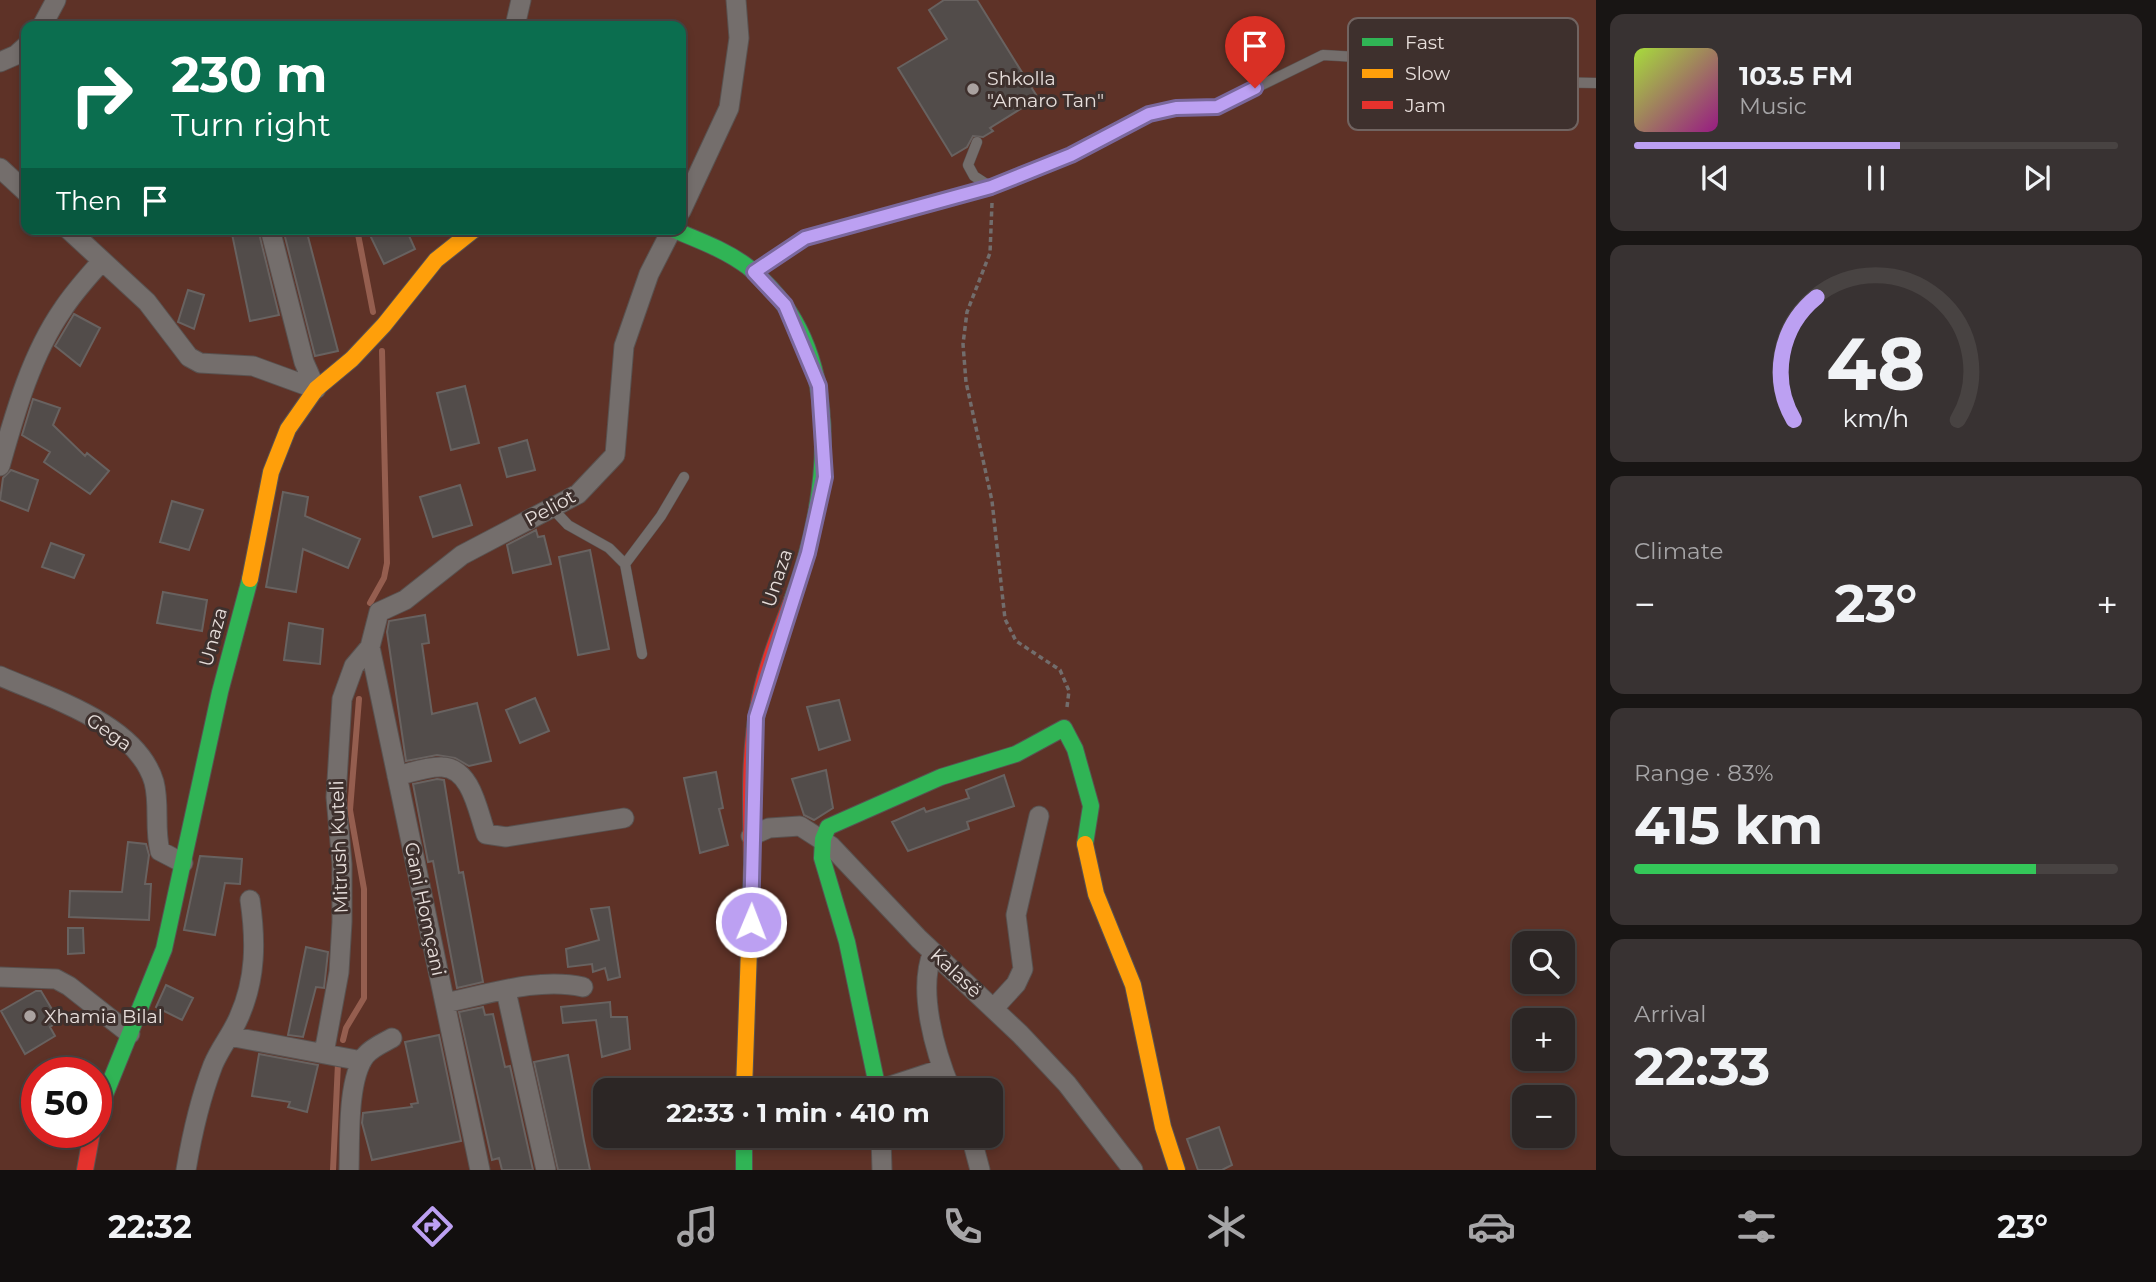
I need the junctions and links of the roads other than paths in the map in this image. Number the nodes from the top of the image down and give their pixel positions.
1 (56, 0) edge
2 (521, 0) edge
3 (736, 0) edge
4 (45, 21) edge
5 (516, 21) edge
6 (21, 50) edge
7 (1348, 56) edge
8 (0, 62) edge
9 (1596, 83) edge
10 (1578, 84) edge
11 (977, 142) dead end
12 (0, 168) edge
13 (21, 187) edge
14 (991, 187) junction
15 (686, 200) edge
16 (74, 235) edge
17 (272, 235) edge
18 (467, 235) edge
19 (669, 235) edge
20 (686, 235) edge
21 (101, 262) junction
22 (754, 272) junction
23 (316, 389) junction
24 (0, 466) edge
25 (684, 477) dead end
26 (552, 508) junction
27 (625, 564) junction
28 (370, 648) junction
29 (642, 653) dead end
30 (0, 676) edge
31 (397, 776) junction
32 (1039, 816) dead end
33 (624, 818) dead end
34 (751, 836) junction
35 (823, 839) junction
36 (183, 863) junction
37 (250, 900) dead end
38 (933, 952) junction
39 (0, 977) edge
40 (583, 988) dead end
41 (506, 991) junction
42 (444, 1003) junction
43 (994, 1009) junction
44 (130, 1034) junction
45 (229, 1036) junction
46 (392, 1038) dead end
47 (324, 1053) junction
48 (362, 1061) junction
49 (942, 1069) junction
50 (112, 1072) edge
51 (744, 1078) edge
52 (875, 1078) edge
53 (915, 1078) edge
54 (946, 1078) edge
55 (89, 1148) edge
56 (744, 1148) edge
57 (881, 1148) edge
58 (974, 1148) edge
59 (85, 1170) edge
60 (186, 1170) edge
61 (349, 1170) edge
62 (480, 1170) edge
63 (546, 1170) edge
64 (744, 1170) edge
65 (882, 1170) edge
66 (979, 1170) edge
67 (1133, 1170) edge
68 (1177, 1170) edge

1 - 4 street
2 - 5 street
3 - 15 street
6 - 8 street
7 - 14 lane
9 - 10 lane
11 - 14 lane
12 - 13 street
14 - 22 lane
16 - 21 street
17 - 23 street
18 - 23 main road, Unaza
19 - 26 street, Peliot
20 - 22 main road, Unaza
21 - 23 street
21 - 24 street
22 - 34 main road, Unaza
23 - 36 main road, Unaza
25 - 27 lane
26 - 27 lane
26 - 28 street, Peliot
27 - 29 lane
28 - 31 street, Gani Homçani
28 - 47 street, Mitrush Kuteli
30 - 36 street, Gega
31 - 33 street
31 - 42 street, Gani Homçani
32 - 43 street
34 - 35 street, Kalasë
34 - 51 main road, Unaza
35 - 38 street, Kalasë
35 - 52 main road
35 - 68 main road
36 - 44 main road, Unaza
37 - 45 street
38 - 43 street, Kalasë
38 - 49 street
39 - 44 street
40 - 41 street
41 - 42 street
41 - 63 street
42 - 62 street, Gani Homçani
43 - 67 street, Kalasë
44 - 50 main road, Unaza
45 - 47 street
45 - 60 street
46 - 48 street
47 - 48 street
48 - 61 street
49 - 53 street
49 - 54 street
55 - 59 main road
56 - 64 main road
57 - 65 street
58 - 66 street

